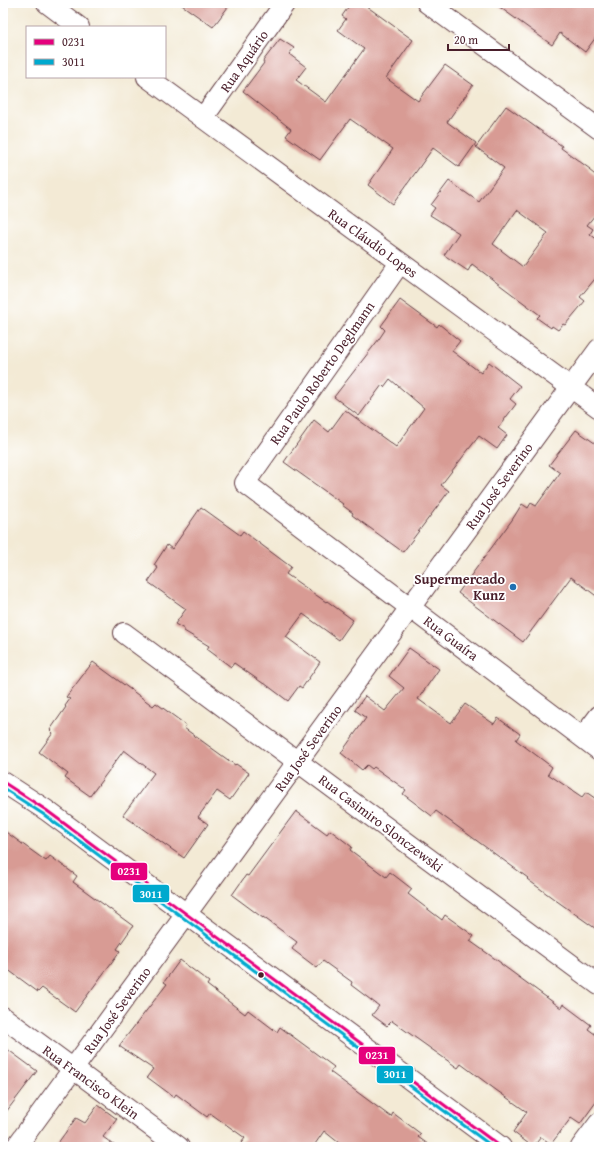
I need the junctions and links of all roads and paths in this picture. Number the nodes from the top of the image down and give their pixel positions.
1 (47, 3) edge
2 (285, 3) edge
3 (427, 3) edge
4 (78, 26) edge
5 (148, 78) edge
6 (203, 118) junction
7 (599, 129) edge
8 (400, 263) junction
9 (599, 349) edge
10 (571, 388) junction
11 (599, 408) edge
12 (245, 483) joint
13 (410, 608) junction
14 (124, 633) dead end
15 (599, 716) edge
16 (583, 737) junction
17 (599, 750) edge
18 (298, 762) junction
19 (3, 782) edge
20 (186, 914) junction
21 (599, 985) edge
22 (3, 1017) edge
23 (73, 1069) junction
24 (599, 1123) edge
25 (16, 1147) edge
26 (179, 1147) edge
27 (501, 1147) edge
28 (581, 1147) edge

1 - 4 street
2 - 6 street, Rua Aquário
3 - 7 street
5 - 6 street, Rua Cláudio Lopes
6 - 8 street, Rua Cláudio Lopes
8 - 10 street, Rua Cláudio Lopes
8 - 12 street, Rua Paulo Roberto Deglmann
9 - 10 street, Rua José Severino
10 - 11 street, Rua Cláudio Lopes
10 - 13 street, Rua José Severino
12 - 13 street, Rua Guaíra
13 - 16 street, Rua Guaíra
13 - 18 street, Rua José Severino
14 - 18 street, Rua Casimiro Slonczewski
15 - 16 street
16 - 17 street, Rua Guaíra
18 - 20 street, Rua José Severino
18 - 21 street, Rua Casimiro Slonczewski
19 - 20 street
20 - 23 street, Rua José Severino
20 - 27 street
22 - 23 street, Rua Francisco Klein
23 - 25 street, Rua José Severino
23 - 26 street, Rua Francisco Klein
24 - 28 street

